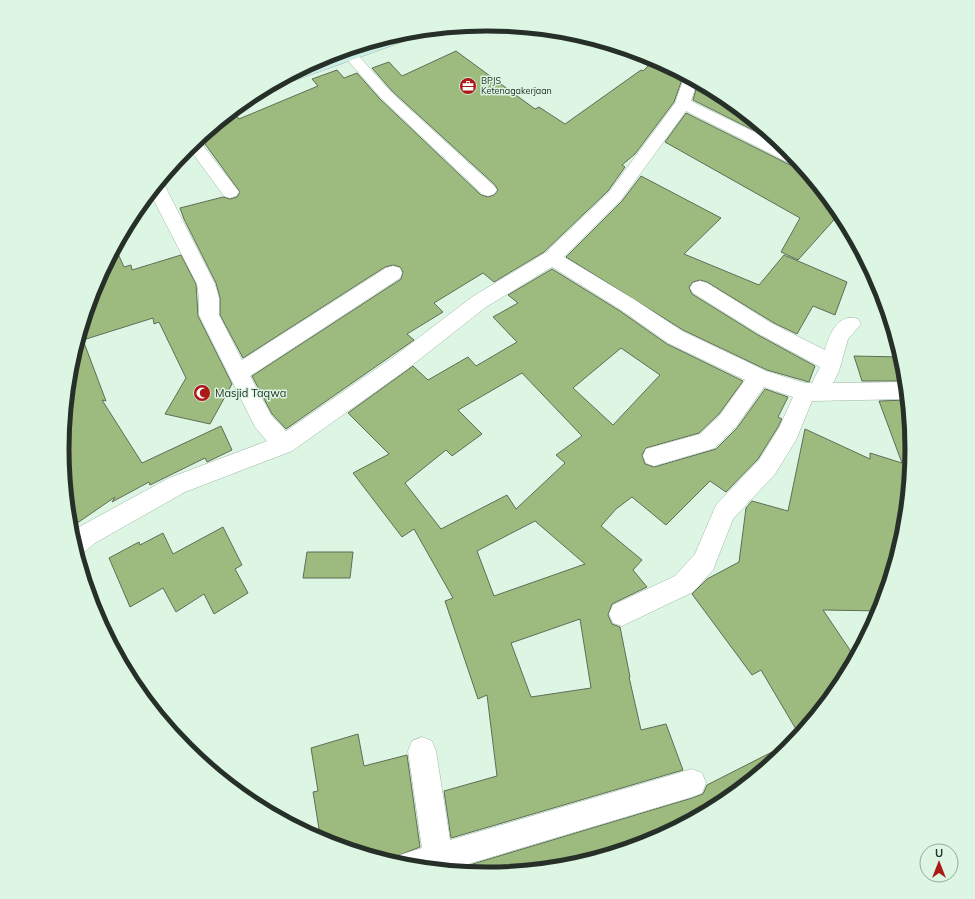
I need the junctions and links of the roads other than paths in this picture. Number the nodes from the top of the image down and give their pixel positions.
1 (384, 44) edge
2 (351, 56) junction
3 (311, 70) edge
4 (689, 83) edge
5 (683, 102) junction
6 (198, 148) edge
7 (780, 152) edge
8 (488, 190) dead end
9 (158, 191) edge
10 (230, 192) dead end
11 (552, 258) junction
12 (393, 273) dead end
13 (700, 288) dead end
14 (851, 324) dead end
15 (830, 363) junction
16 (238, 373) junction
17 (759, 377) junction
18 (901, 391) edge
19 (811, 393) junction
20 (284, 444) junction
21 (654, 456) dead end
22 (79, 540) edge
23 (622, 614) dead end
24 (422, 751) dead end
25 (692, 783) dead end
26 (439, 864) edge

1 - 2 main road
2 - 3 main road
2 - 8 street
4 - 5 street
5 - 7 street
5 - 11 street
6 - 10 street
9 - 16 street
11 - 17 street
11 - 20 street
12 - 16 street
13 - 15 street
14 - 15 street
15 - 19 street
16 - 20 street
17 - 19 street
17 - 21 street
18 - 19 street
19 - 23 street
20 - 22 street
24 - 26 street
25 - 26 street

